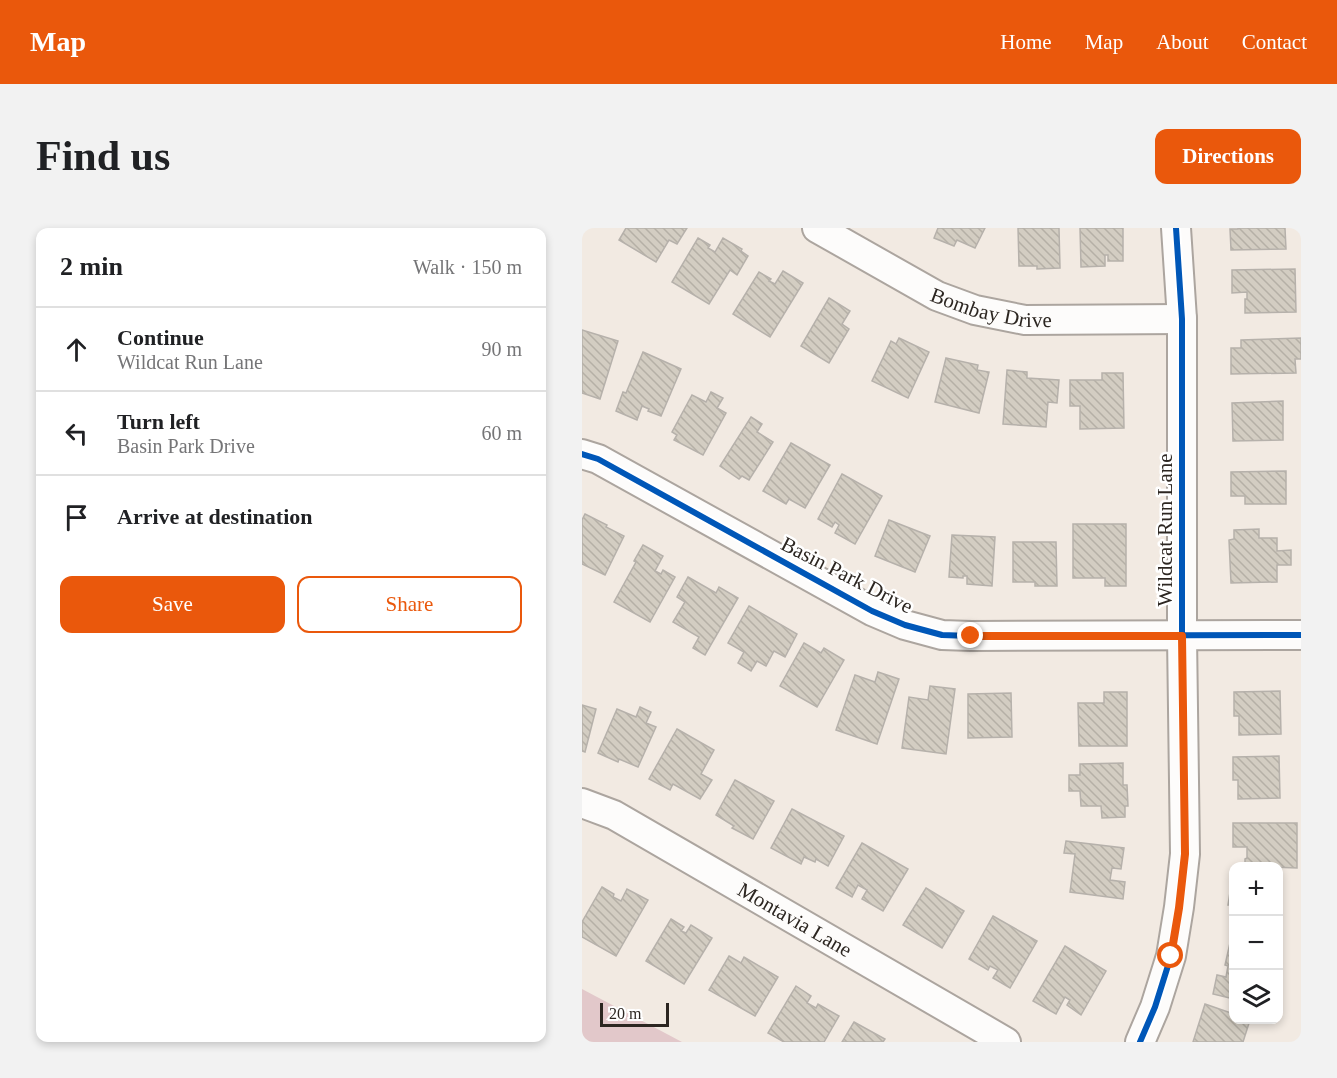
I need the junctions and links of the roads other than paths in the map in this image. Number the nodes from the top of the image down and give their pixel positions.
1 (817, 228) edge
2 (1176, 228) edge
3 (1182, 319) junction
4 (582, 454) edge
5 (1301, 635) edge
6 (1182, 636) junction
7 (582, 803) edge
8 (1006, 1042) edge
9 (1140, 1042) edge

1 - 3 street, Bombay Drive
2 - 3 street, Wildcat Run Lane
3 - 6 street, Wildcat Run Lane
4 - 6 street, Basin Park Drive
5 - 6 street, Basin Park Drive
6 - 9 street, Wildcat Run Lane
7 - 8 street, Montavia Lane

